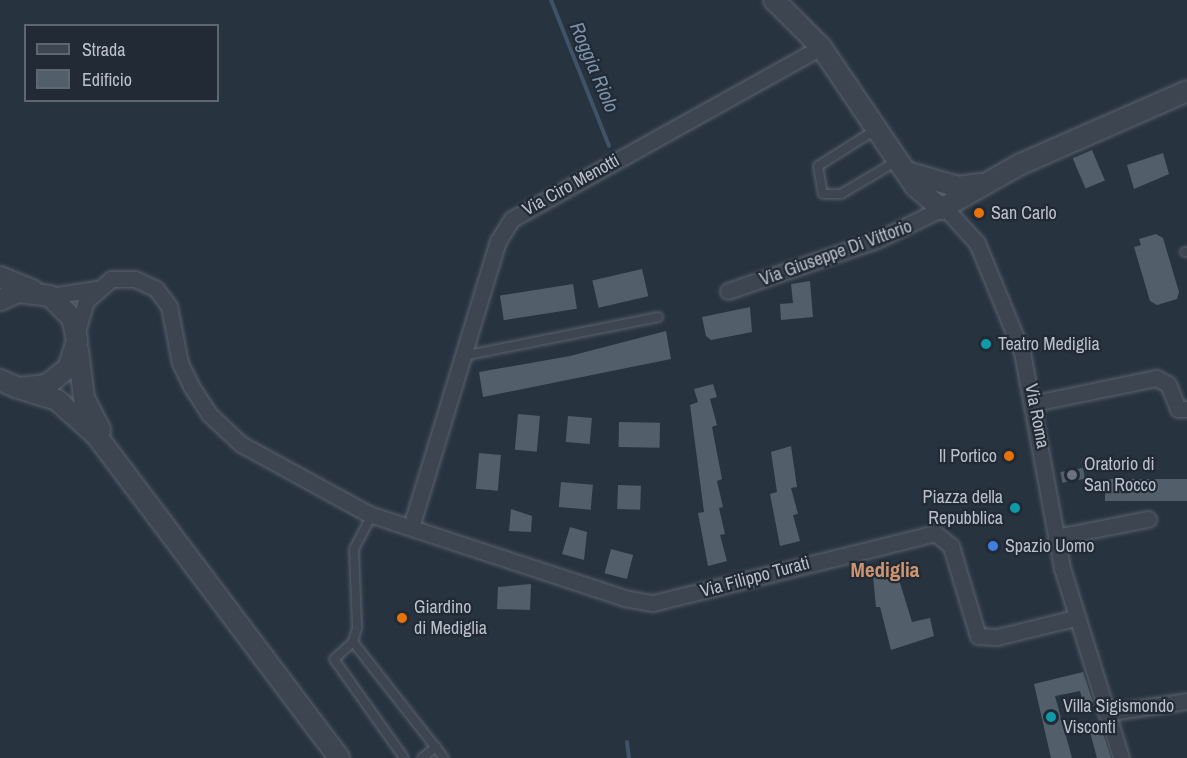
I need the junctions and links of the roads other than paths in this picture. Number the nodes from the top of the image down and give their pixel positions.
1 (774, 0) edge
2 (821, 47) junction
3 (1187, 91) edge
4 (877, 129) junction
5 (902, 166) junction
6 (946, 183) junction
7 (983, 184) junction
8 (943, 207) junction
9 (0, 277) edge
10 (99, 288) junction
11 (728, 291) dead end
12 (42, 294) junction
13 (0, 300) edge
14 (658, 316) dead end
15 (77, 336) junction
16 (463, 356) junction
17 (5, 383) edge
18 (1035, 403) junction
19 (1187, 409) edge
20 (127, 476) junction
21 (372, 515) junction
22 (1148, 519) dead end
23 (411, 527) junction
24 (1056, 537) junction
25 (1075, 618) junction
26 (353, 642) junction
27 (1187, 701) edge
28 (1106, 713) junction
29 (436, 747) junction
30 (339, 758) edge
31 (404, 758) edge
32 (422, 758) edge
33 (444, 758) edge
34 (1121, 758) edge

1 - 2 street, Via Roma
2 - 4 street, Via Roma
2 - 16 street, Via Ciro Menotti
3 - 7 street, Via Giuseppe Di Vittorio
4 - 5 street, Via Roma
4 - 5 lane
5 - 6 street
5 - 8 street, Via Roma
6 - 7 street, Via Giuseppe Di Vittorio
6 - 8 street
7 - 8 street, Via Giuseppe Di Vittorio
8 - 11 street, Via Giuseppe Di Vittorio
8 - 18 street, Via Roma
9 - 12 street
10 - 12 street, Via Filippo Turati
10 - 15 street
10 - 21 street, Via Filippo Turati
12 - 13 street
12 - 15 street
14 - 16 lane
15 - 17 street
15 - 20 street
16 - 23 street, Via Ciro Menotti
17 - 20 street
18 - 19 street
18 - 24 street, Via Roma
20 - 30 street
21 - 23 street, Via Filippo Turati
21 - 26 lane
22 - 24 street
23 - 25 street, Via Filippo Turati
24 - 25 street, Via Roma
25 - 28 street, Via Roma
26 - 29 lane
26 - 31 lane
27 - 28 street
28 - 34 street, Via Roma
29 - 32 lane
29 - 33 lane

